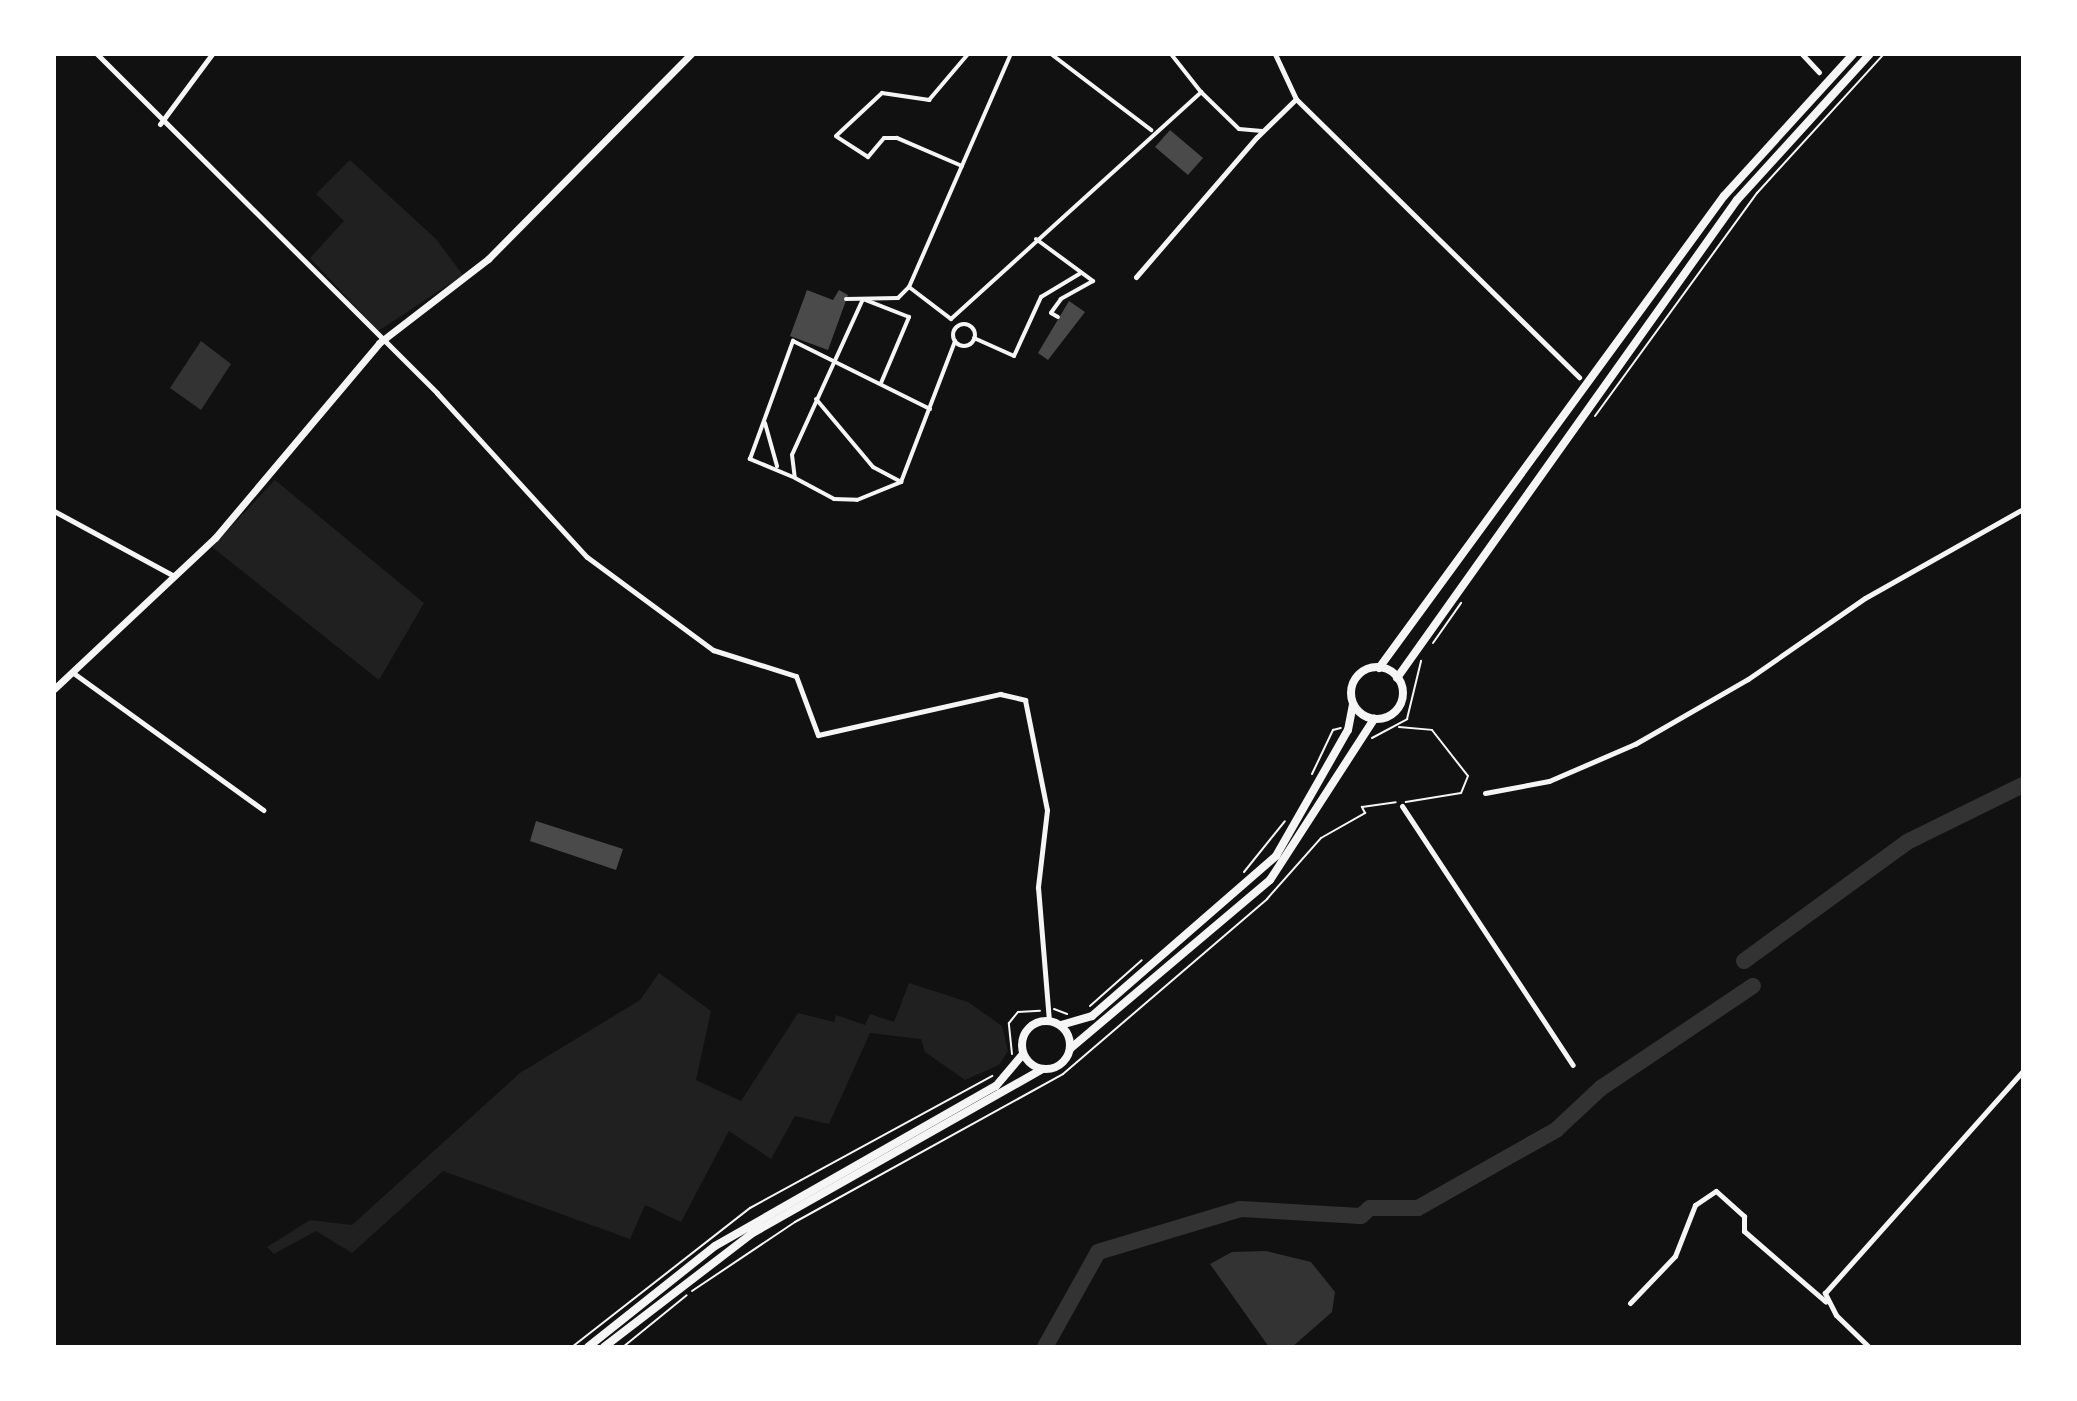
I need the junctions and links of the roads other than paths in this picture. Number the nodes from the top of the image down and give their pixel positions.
1 (97, 54) edge
2 (212, 54) edge
3 (691, 54) edge
4 (968, 54) edge
5 (1011, 54) edge
6 (1051, 54) edge
7 (1171, 54) edge
8 (1275, 54) edge
9 (1802, 54) edge
10 (1853, 54) edge
11 (1870, 54) edge
12 (1819, 72) dead end
13 (1201, 92) junction
14 (1296, 99) junction
15 (160, 124) junction
16 (1152, 131) junction
17 (1262, 131) junction
18 (962, 166) junction
19 (1036, 239) junction
20 (1081, 273) junction
21 (1136, 277) dead end
22 (909, 287) junction
23 (846, 299) dead end
24 (863, 299) junction
25 (1058, 317) dead end
26 (951, 319) junction
27 (959, 325) junction
28 (974, 338) junction
29 (955, 341) junction
30 (379, 343) junction
31 (833, 356) junction
32 (1579, 377) dead end
33 (881, 383) junction
34 (815, 398) junction
35 (930, 409) junction
36 (765, 418) junction
37 (777, 466) junction
38 (795, 478) junction
39 (901, 482) junction
40 (2023, 509) edge
41 (54, 511) edge
42 (174, 576) junction
43 (1379, 668) junction
44 (72, 672) junction
45 (1397, 678) junction
46 (54, 689) edge
47 (1353, 704) junction
48 (1374, 719) junction
49 (1485, 793) dead end
50 (1402, 806) dead end
51 (263, 810) dead end
52 (1049, 1020) junction
53 (1061, 1025) junction
54 (1071, 1048) junction
55 (1023, 1054) junction
56 (1573, 1065) dead end
57 (1043, 1069) junction
58 (2023, 1071) edge
59 (1826, 1302) junction
60 (1630, 1303) dead end
61 (588, 1347) edge
62 (604, 1347) edge
63 (1869, 1347) edge

1 - 15 street
2 - 15 street
3 - 30 street
4 - 18 street
5 - 18 street
6 - 16 street
7 - 13 street
8 - 14 street
9 - 12 street
10 - 43 main road
11 - 45 main road
13 - 16 street
13 - 17 street
14 - 17 street
14 - 32 street
15 - 30 street
16 - 19 street
17 - 21 street
18 - 22 street
19 - 20 street
19 - 26 street
20 - 25 street
20 - 28 street
22 - 24 street
22 - 26 street
23 - 24 street
24 - 31 street
24 - 33 street
26 - 27 street
27 - 28 street
27 - 29 street
28 - 29 street
29 - 35 street
30 - 42 street
30 - 52 street
31 - 33 street
31 - 34 street
31 - 36 street
33 - 35 street
34 - 38 street
34 - 39 street
35 - 39 street
36 - 37 street
36 - 37 street
37 - 38 street
38 - 39 street
40 - 49 street
41 - 42 street
42 - 44 street
43 - 45 main road
43 - 47 main road
44 - 46 street
44 - 51 street
45 - 48 main road
47 - 48 main road
47 - 53 main road
48 - 54 main road
50 - 56 street
52 - 53 main road
52 - 55 main road
53 - 54 main road
54 - 57 main road
55 - 57 main road
55 - 61 main road
57 - 62 main road
58 - 59 street
59 - 60 street
59 - 63 street

